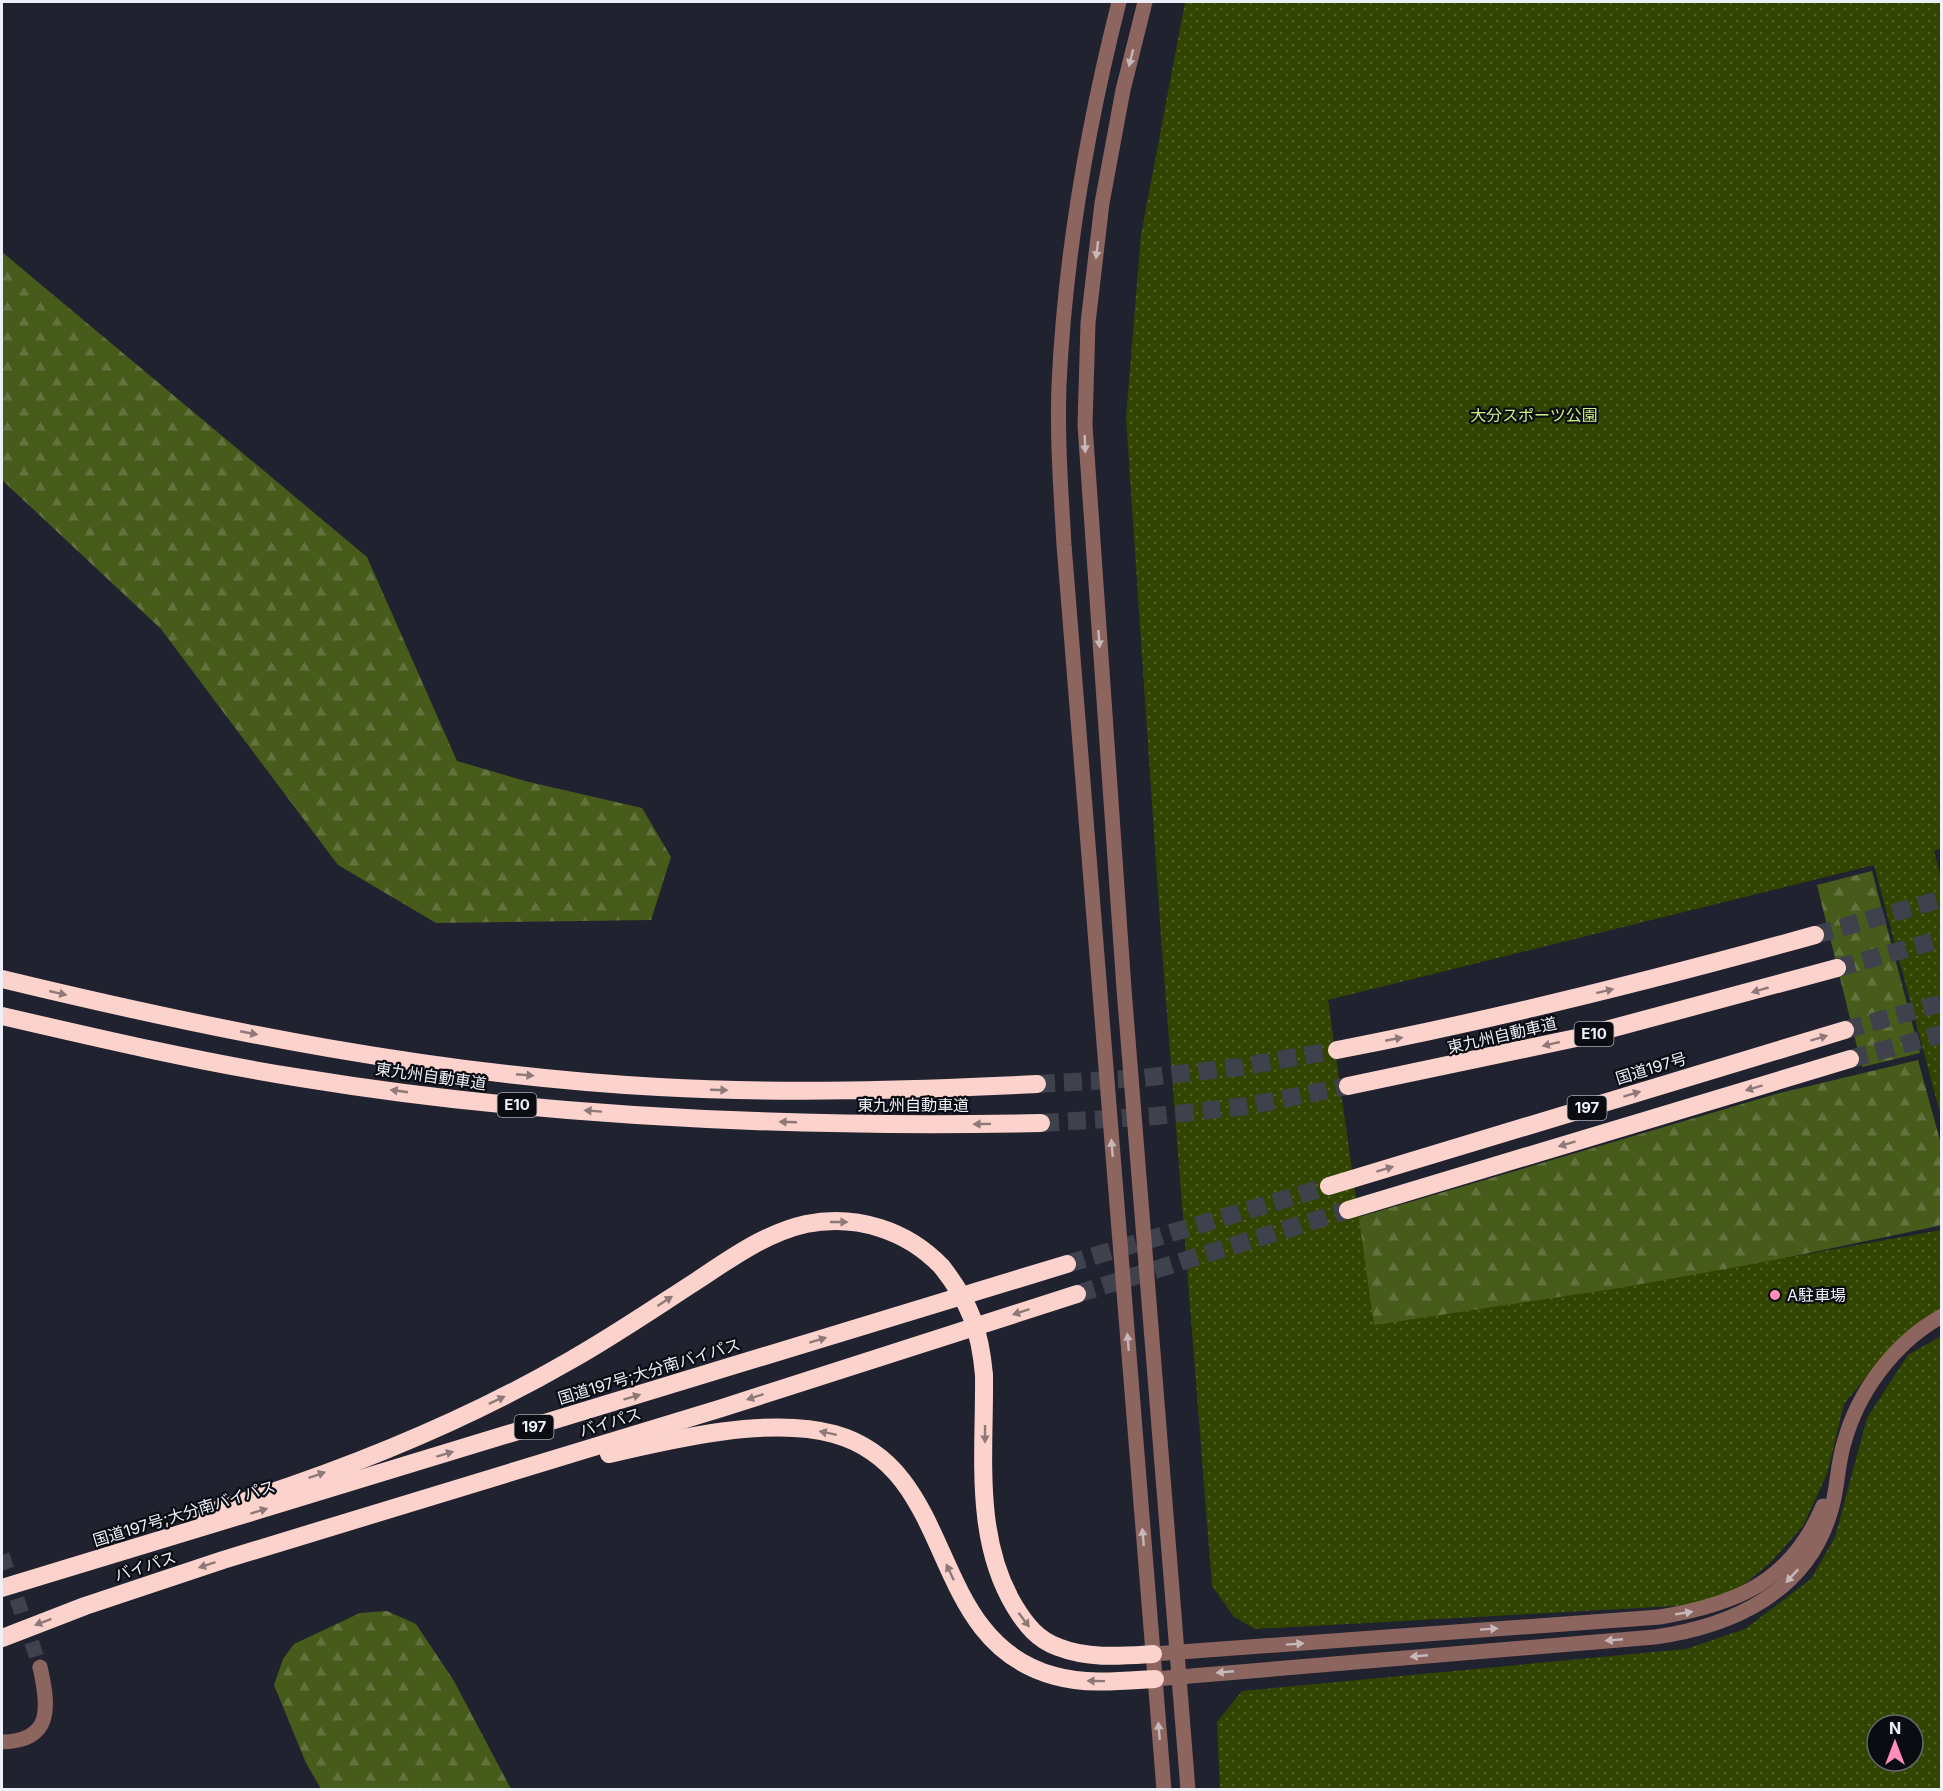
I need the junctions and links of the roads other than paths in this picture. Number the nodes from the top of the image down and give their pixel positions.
1 (1119, 2) edge
2 (1145, 2) edge
3 (1815, 935) tunnel mouth
4 (1837, 968) tunnel mouth
5 (2, 979) edge
6 (2, 1016) edge
7 (1845, 1030) tunnel mouth
8 (1337, 1050) tunnel mouth
9 (1850, 1059) tunnel mouth
10 (1037, 1084) tunnel mouth
11 (1348, 1086) tunnel mouth
12 (1041, 1123) tunnel mouth
13 (1329, 1186) tunnel mouth
14 (1348, 1210) tunnel mouth
15 (1067, 1264) tunnel mouth
16 (1077, 1294) tunnel mouth
17 (1941, 1317) edge
18 (1838, 1467) junction
19 (291, 1539) junction
20 (2, 1576) edge
21 (2, 1588) edge
22 (2, 1638) edge
23 (1177, 1652) junction
24 (1153, 1654) junction
25 (40, 1667) tunnel mouth
26 (1179, 1677) junction
27 (1155, 1679) junction
28 (2, 1742) edge
29 (1164, 1790) edge
30 (1188, 1790) edge

24 -> 1 street
2 -> 23 street
8 -> 3 highway, 東九州自動車道 / E10
4 -> 11 highway, 東九州自動車道 / E10
5 -> 10 highway, 東九州自動車道 / E10
12 -> 6 highway, 東九州自動車道 / E10
13 -> 7 highway, 国道197号 / 197
9 -> 14 highway, 197
21 -> 15 highway, 国道197号;大分南バイパス / 197
16 -> 19 highway, バイパス / 197
17 - 18 street
23 -> 18 street
18 -> 26 street
19 -> 22 highway, バイパス / 197
27 -> 19 highway
20 -> 24 highway, bridge
23 - 24 street
23 - 26 street
24 - 27 street
25 - 28 street
26 - 27 street
26 - 30 street
29 -> 27 street

